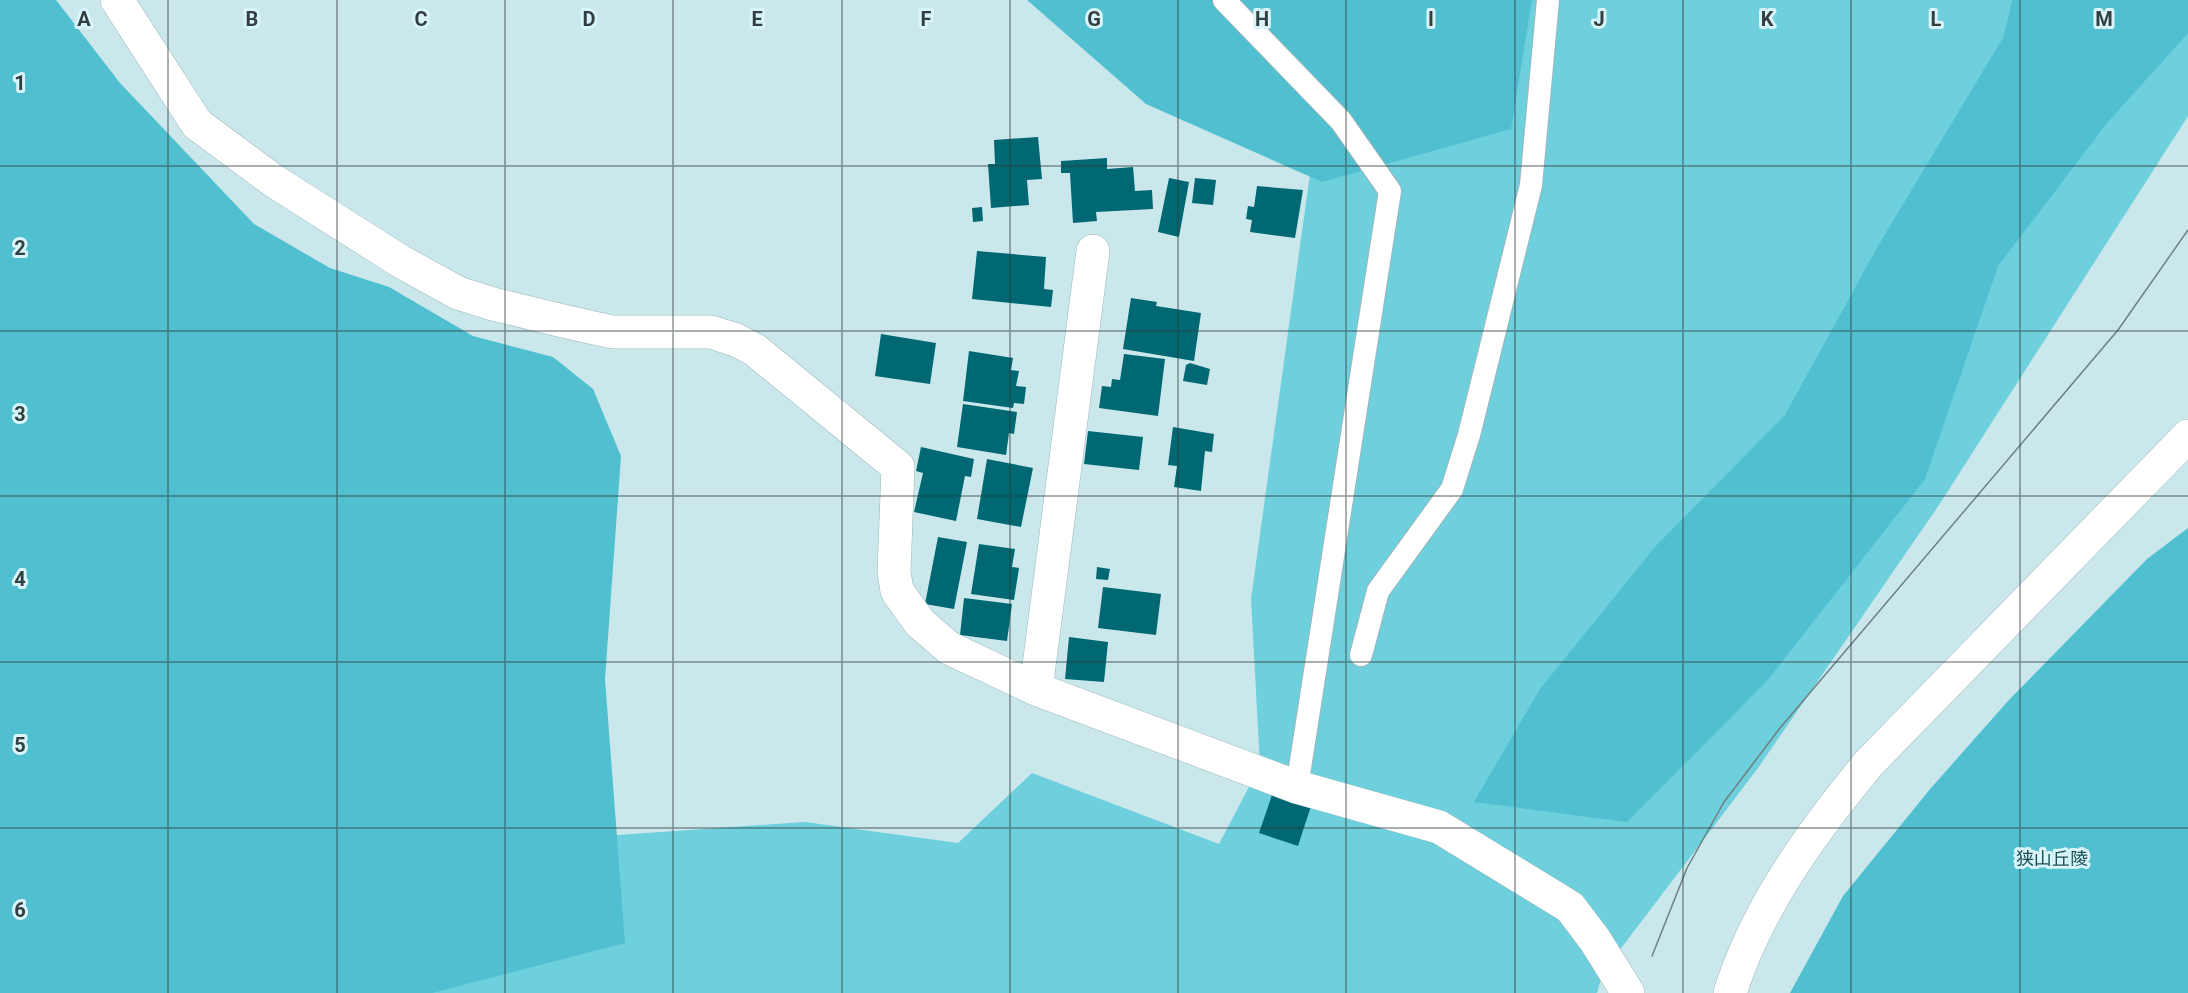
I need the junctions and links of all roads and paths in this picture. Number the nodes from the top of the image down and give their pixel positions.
1 (117, 0) edge
2 (1224, 0) edge
3 (1548, 0) edge
4 (1093, 251) dead end
5 (2188, 436) edge
6 (1361, 655) dead end
7 (1036, 689) junction
8 (1297, 787) junction
9 (1628, 993) edge
10 (1730, 993) edge

1 - 7 street
2 - 8 lane
3 - 6 lane
4 - 7 street
5 - 10 street
7 - 8 street
8 - 9 street

